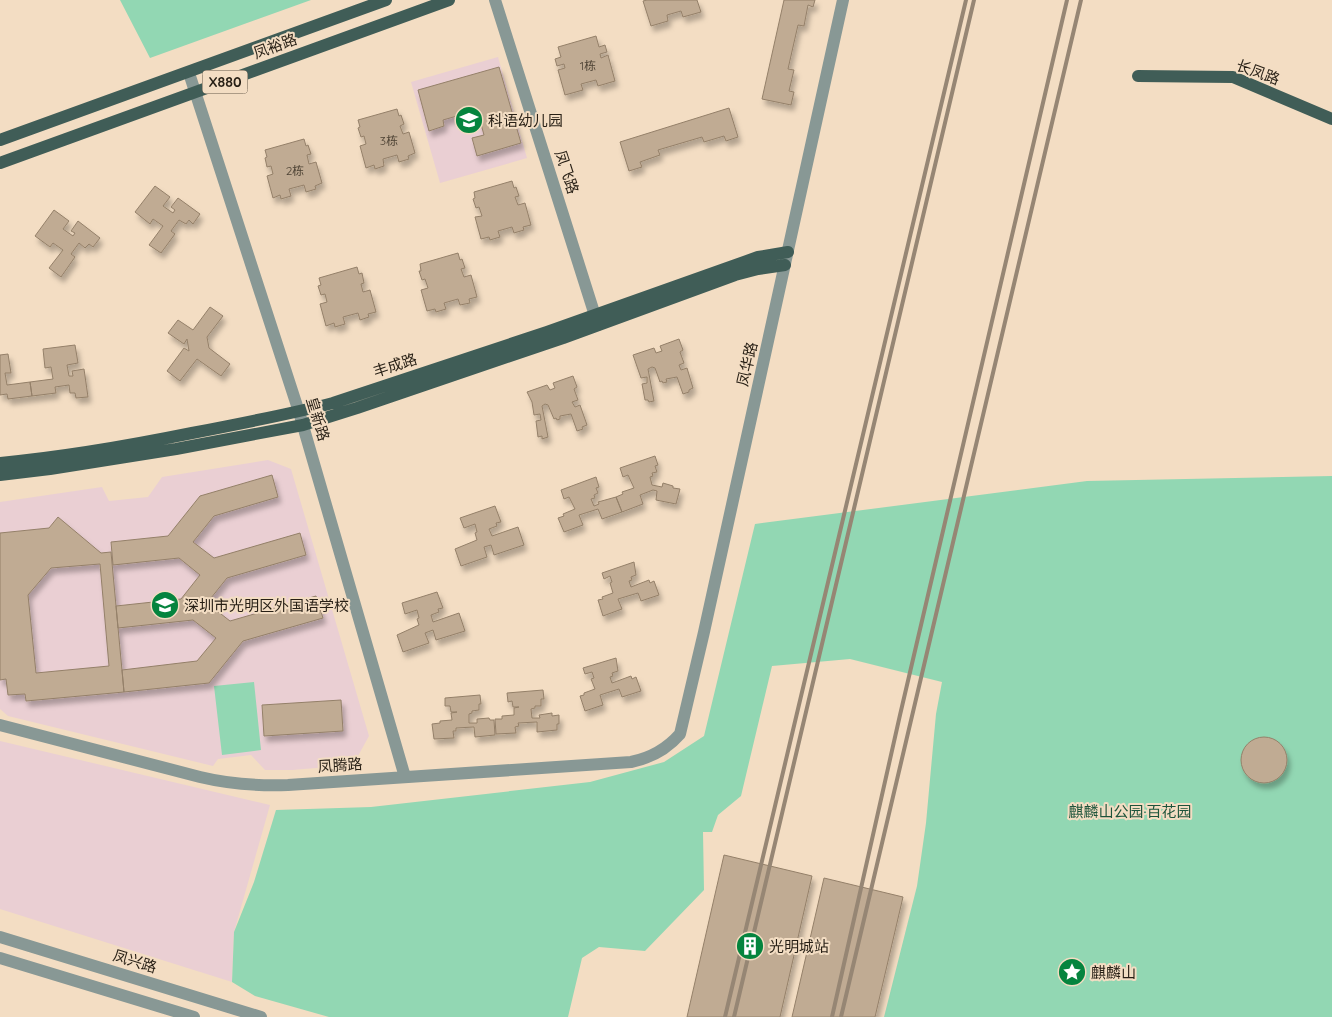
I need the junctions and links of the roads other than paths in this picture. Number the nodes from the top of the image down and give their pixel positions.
1 (386, 0) edge
2 (448, 0) edge
3 (495, 0) edge
4 (843, 0) edge
5 (188, 73) junction
6 (1138, 76) dead end
7 (195, 93) junction
8 (1332, 119) edge
9 (0, 140) edge
10 (0, 163) edge
11 (787, 258) junction
12 (597, 320) junction
13 (299, 412) junction
14 (303, 425) junction
15 (0, 463) edge
16 (0, 475) edge
17 (0, 725) edge
18 (680, 734) joint
19 (406, 777) junction
20 (0, 937) edge
21 (0, 958) edge
22 (159, 1007) junction
23 (171, 1017) edge
24 (194, 1017) edge
25 (261, 1017) edge

1 - 5 main road, 凤裕路 / X880
2 - 7 main road, 凤裕路 / X880
3 - 12 street, 凤飞路
4 - 11 street, 凤华路
5 - 7 street, 皇新路
5 - 9 main road, 凤裕路 / X880
6 - 8 main road, 长凤路
7 - 10 main road, 凤裕路 / X880
7 - 13 street, 皇新路
11 - 12 main road, 丰成路
11 - 18 street, 凤华路
12 - 13 main road, 丰成路
12 - 14 main road, 丰成路
13 - 14 street, 皇新路
13 - 15 main road, 丰成路
14 - 16 main road, 丰成路
14 - 19 street, 皇新路
17 - 19 street, 凤腾路
18 - 19 street, 凤腾路
20 - 25 street, 凤兴路
21 - 22 street
22 - 23 street
22 - 24 street

